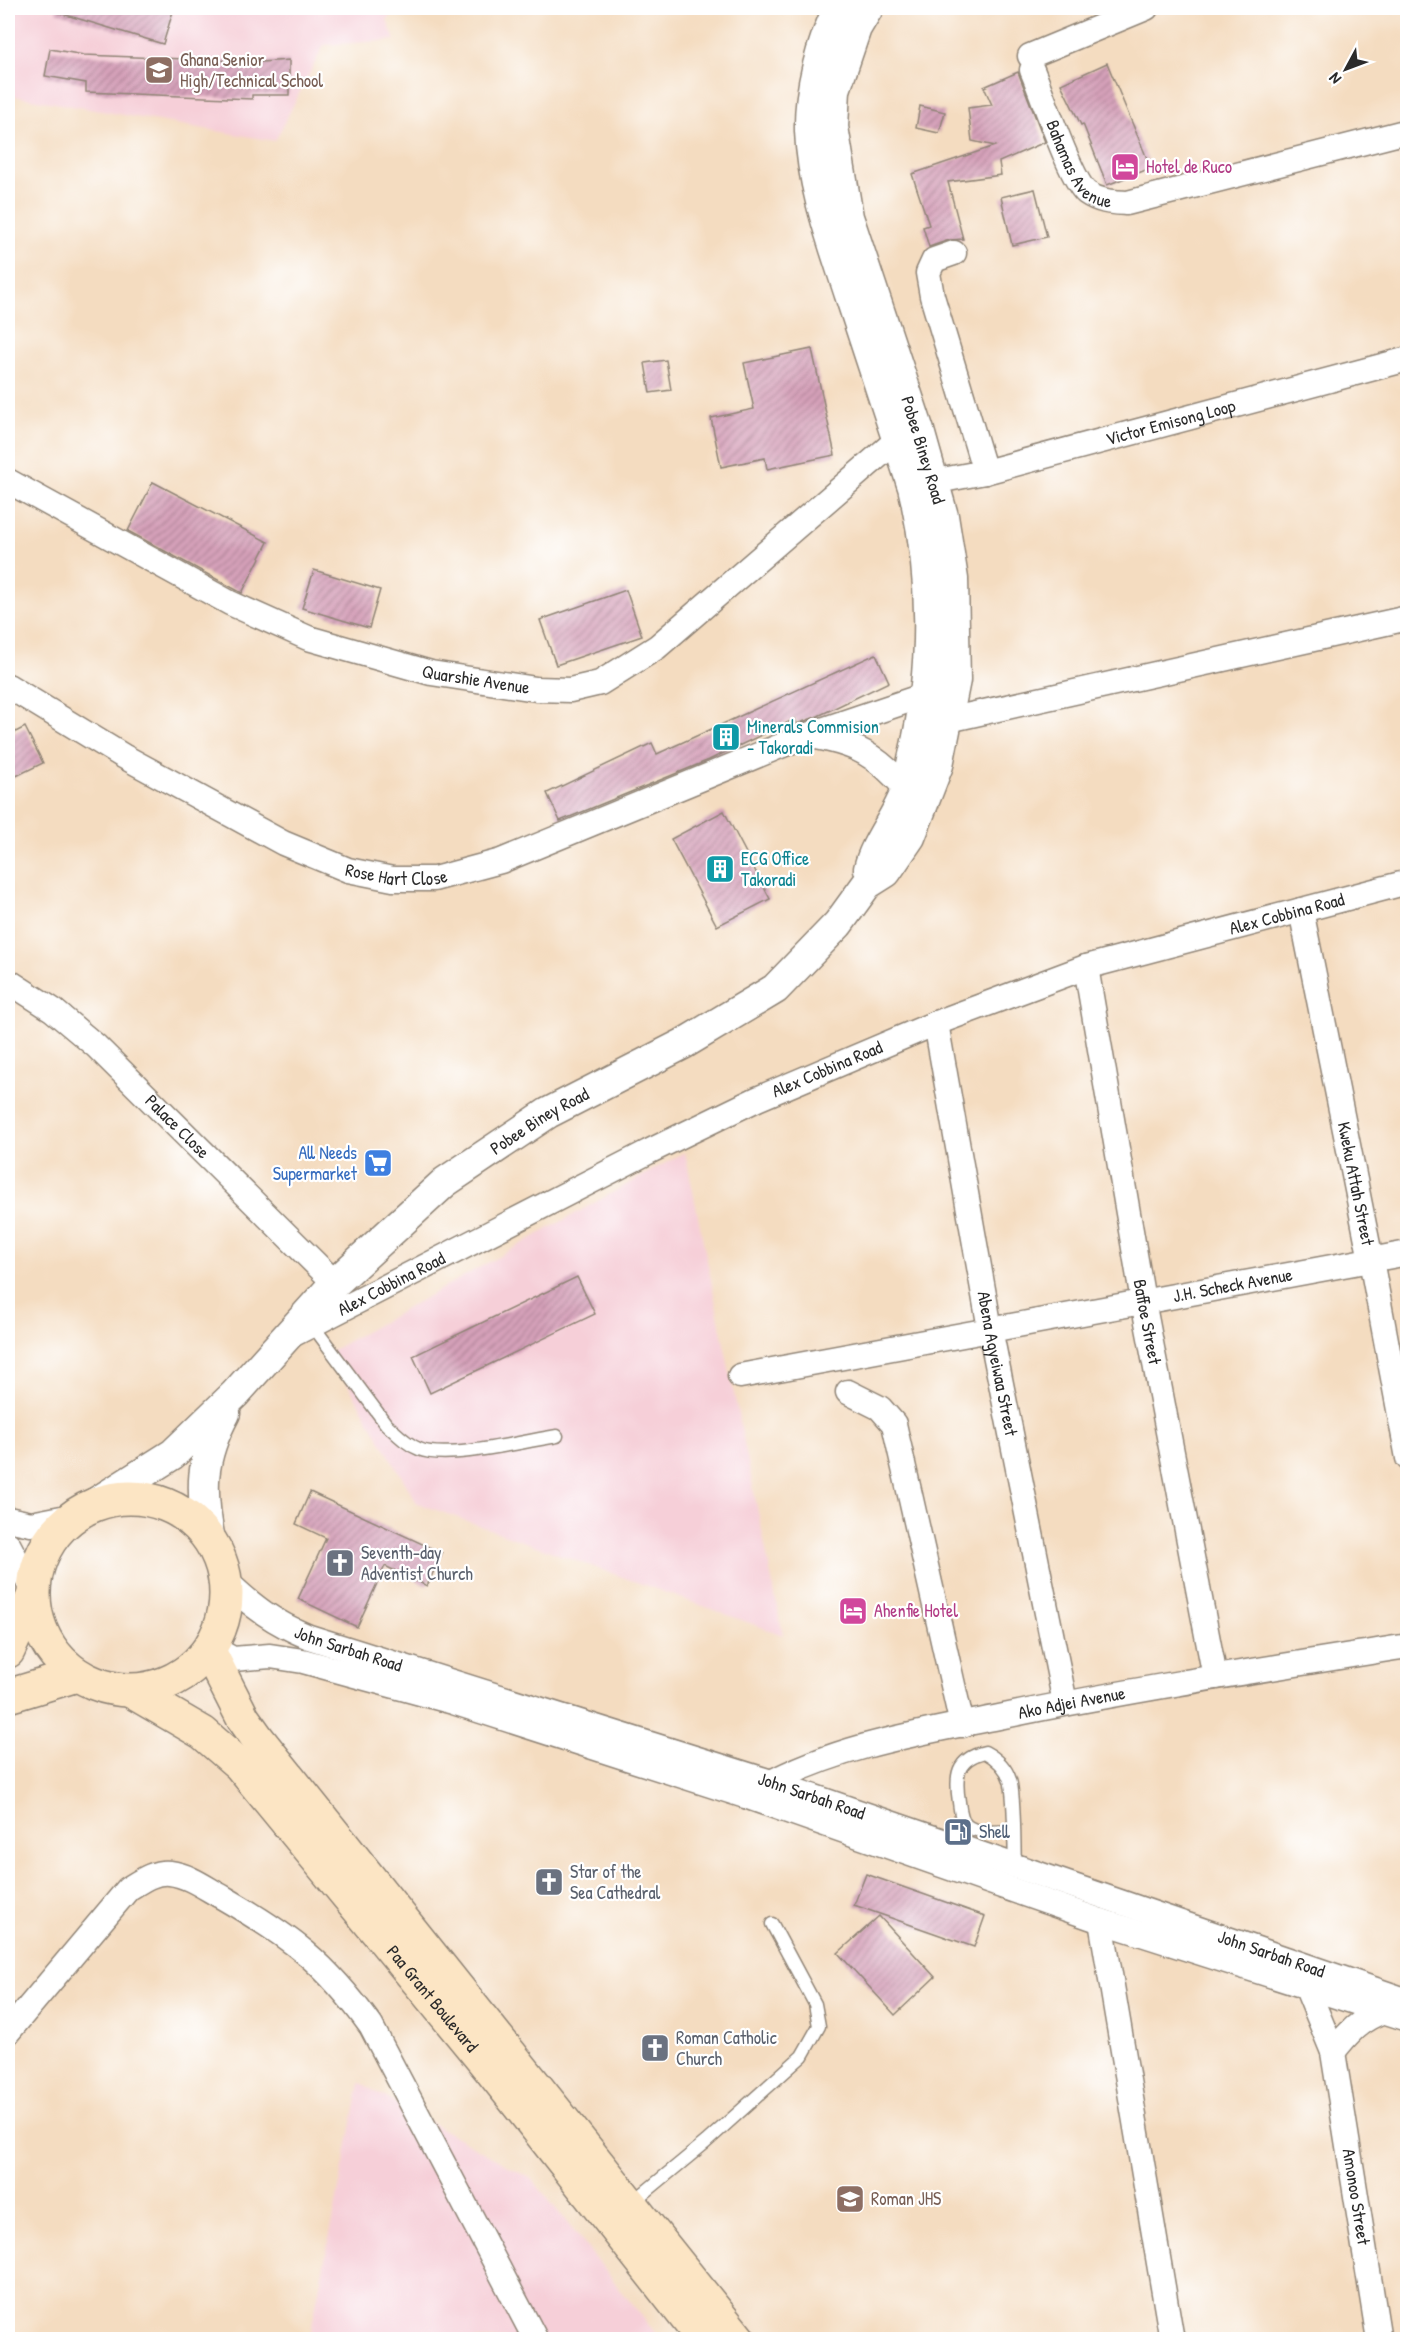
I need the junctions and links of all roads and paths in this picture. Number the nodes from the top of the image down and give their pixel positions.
1 (839, 8) edge
2 (868, 8) edge
3 (1146, 8) edge
4 (1407, 131) edge
5 (954, 253) dead end
6 (1407, 359) edge
7 (898, 439) junction
8 (985, 472) junction
9 (8, 482) edge
10 (932, 482) junction
11 (1407, 618) edge
12 (8, 687) edge
13 (925, 695) junction
14 (948, 720) junction
15 (807, 735) junction
16 (907, 790) junction
17 (1407, 882) edge
18 (867, 884) junction
19 (1301, 910) junction
20 (1086, 967) junction
21 (8, 981) edge
22 (936, 1023) junction
23 (1407, 1253) edge
24 (1371, 1260) junction
25 (335, 1283) junction
26 (1143, 1301) junction
27 (313, 1326) junction
28 (990, 1329) junction
29 (280, 1341) junction
30 (740, 1376) dead end
31 (848, 1392) dead end
32 (235, 1394) junction
33 (557, 1436) dead end
34 (1407, 1458) edge
35 (83, 1510) junction
36 (8, 1519) edge
37 (210, 1540) junction
38 (8, 1544) edge
39 (226, 1581) junction
40 (33, 1594) junction
41 (1407, 1646) edge
42 (210, 1649) junction
43 (8, 1651) edge
44 (77, 1675) junction
45 (1215, 1677) junction
46 (131, 1691) junction
47 (8, 1696) edge
48 (1065, 1703) junction
49 (962, 1725) junction
50 (771, 1782) junction
51 (745, 1796) junction
52 (1013, 1831) junction
53 (1015, 1867) junction
54 (1101, 1921) junction
55 (772, 1924) dead end
56 (1306, 1986) junction
57 (1407, 2001) edge
58 (1384, 2011) junction
59 (1407, 2019) edge
60 (8, 2032) edge
61 (1333, 2052) junction
62 (631, 2204) junction
63 (536, 2340) edge
64 (704, 2340) edge
65 (739, 2340) edge
66 (1172, 2340) edge
67 (1379, 2340) edge

1 - 7 street, Pobee Biney Road
2 - 10 street, Pobee Biney Road
3 - 4 street, Bahamas Avenue
5 - 8 street
6 - 8 street, Victor Emisong Loop
7 - 9 street, Quarshie Avenue
7 - 13 street, Pobee Biney Road
8 - 10 street, Victor Emisong Loop
10 - 14 street, Pobee Biney Road
11 - 14 street
12 - 15 street, Rose Hart Close
13 - 15 street, Rose Hart Close
13 - 16 street, Pobee Biney Road
14 - 18 street, Pobee Biney Road
15 - 16 street
16 - 18 street, Pobee Biney Road
17 - 19 street, Alex Cobbina Road
18 - 25 street, Pobee Biney Road
19 - 20 street, Alex Cobbina Road
19 - 24 street, Kweku Attah Street
20 - 22 street, Alex Cobbina Road
20 - 26 street, Baffoe Street
21 - 25 street, Palace Close
22 - 27 street, Alex Cobbina Road
22 - 28 street, Abena Agyeiwaa Street
23 - 24 street, J.H. Scheck Avenue
24 - 26 street, J.H. Scheck Avenue
24 - 34 street, Kweku Attah Street
25 - 29 street, Pobee Biney Road
26 - 28 street, J.H. Scheck Avenue
26 - 45 street, Baffoe Street
27 - 29 street, Alex Cobbina Road
27 - 33 lane
28 - 30 street, J.H. Scheck Avenue
28 - 48 street, Abena Agyeiwaa Street
29 - 32 street, Pobee Biney Road
31 - 49 street
32 - 35 street
32 - 37 street
35 - 36 street
35 - 37 main road
35 - 40 main road
37 - 39 main road
38 - 40 street
39 - 42 main road
39 - 50 street, John Sarbah Road
40 - 43 main road
40 - 44 main road
41 - 45 street, Ako Adjei Avenue
42 - 46 main road
42 - 51 street, John Sarbah Road
42 - 62 main road, Paa Grant Boulevard
44 - 46 main road
44 - 47 main road
45 - 48 street, Ako Adjei Avenue
46 - 64 main road, Paa Grant Boulevard
48 - 49 street, Ako Adjei Avenue
49 - 50 street, Ako Adjei Avenue
50 - 51 street, Ako Adjei Avenue
50 - 53 street, John Sarbah Road
51 - 54 street, John Sarbah Road
52 - 52 lane
52 - 53 lane
53 - 57 street, John Sarbah Road
54 - 56 street, John Sarbah Road
54 - 66 street
55 - 62 lane
56 - 58 street, John Sarbah Road
56 - 61 street, Amonoo Street
58 - 59 street, John Sarbah Road
58 - 61 street
60 - 63 street
61 - 67 street, Amonoo Street
62 - 65 main road, Paa Grant Boulevard

